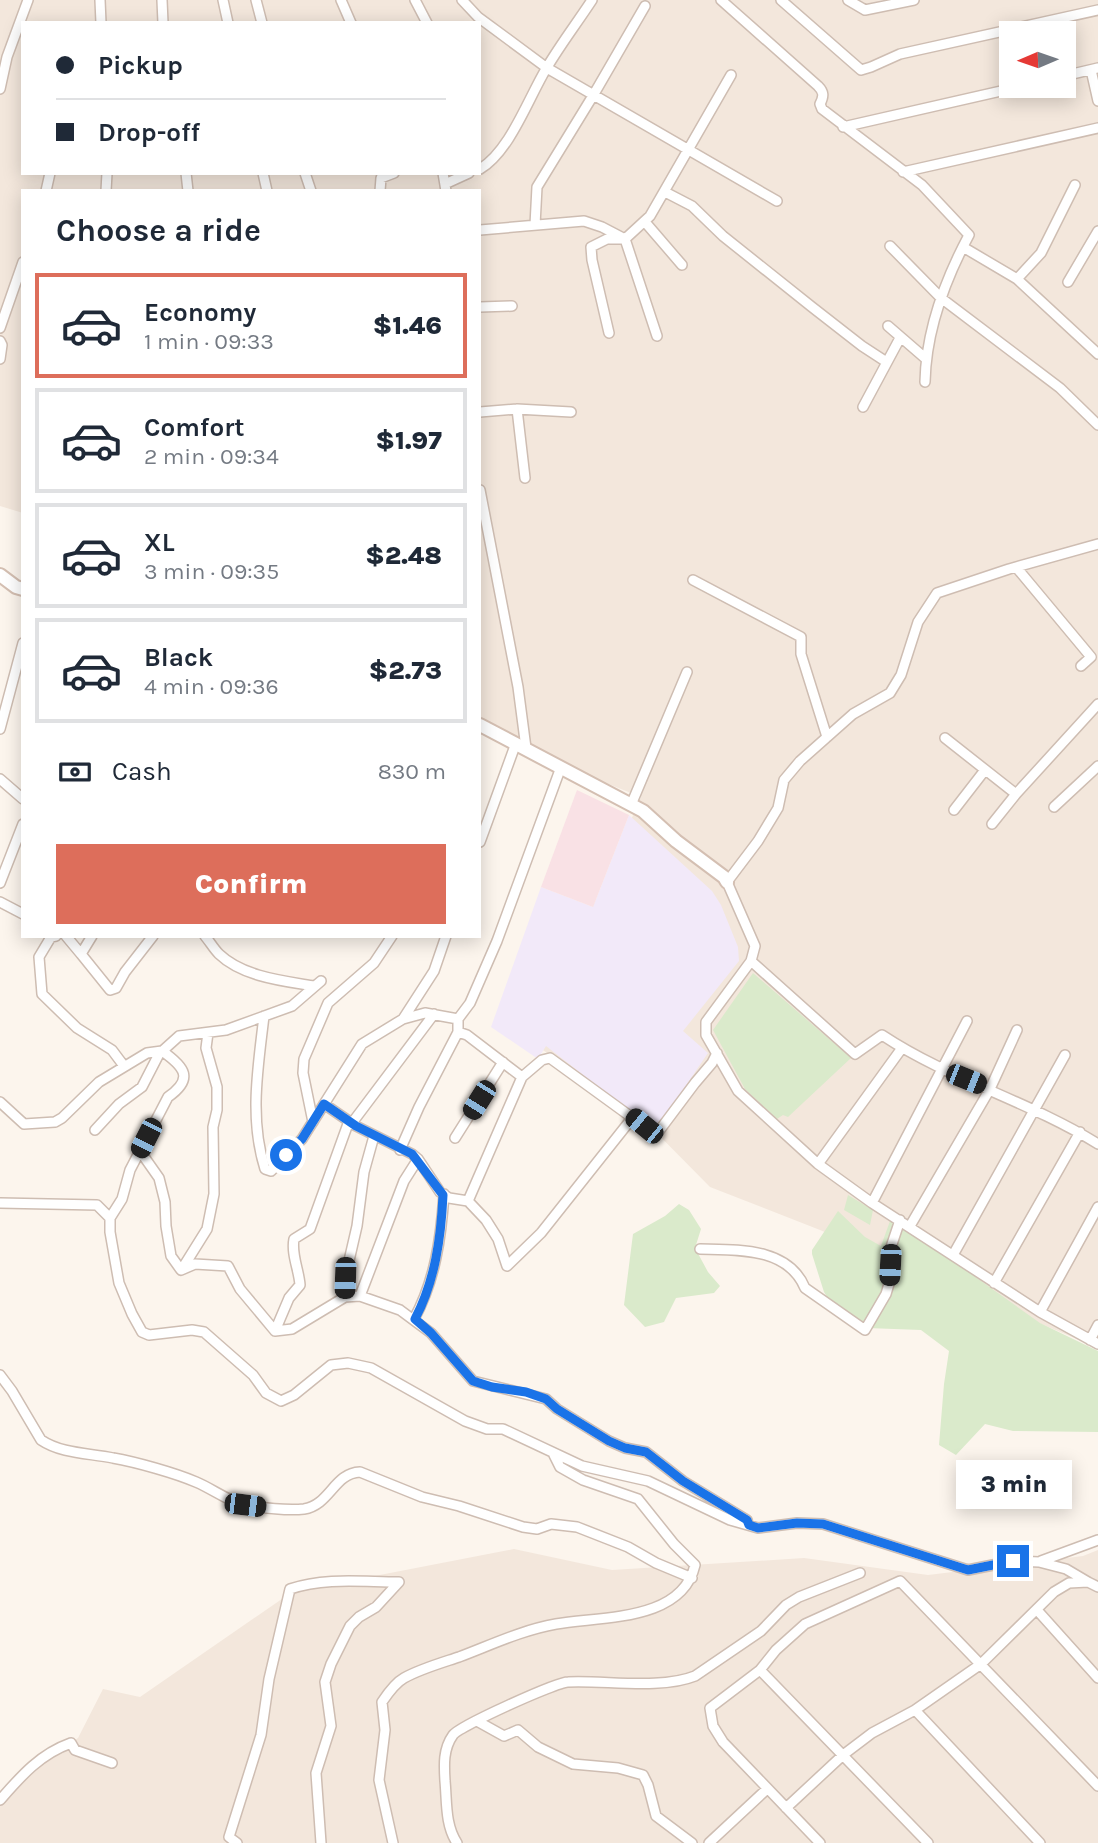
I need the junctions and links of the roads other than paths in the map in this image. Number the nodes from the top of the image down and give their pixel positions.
1 (28, 0) edge
2 (100, 0) edge
3 (162, 0) edge
4 (223, 0) edge
5 (256, 0) edge
6 (341, 0) edge
7 (415, 0) edge
8 (462, 0) edge
9 (721, 0) edge
10 (781, 0) edge
11 (848, 0) edge
12 (915, 0) edge
13 (587, 3) edge
14 (645, 6) dead end
15 (1098, 10) edge
16 (101, 21) edge
17 (163, 21) edge
18 (228, 21) edge
19 (261, 21) edge
20 (350, 21) edge
21 (427, 21) edge
22 (547, 68) junction
23 (1094, 69) edge
24 (1076, 73) edge
25 (731, 75) dead end
26 (0, 89) edge
27 (999, 91) edge
28 (594, 94) junction
29 (1098, 101) edge
30 (843, 127) junction
31 (1098, 128) edge
32 (688, 150) junction
33 (481, 165) edge
34 (902, 172) junction
35 (389, 175) edge
36 (466, 175) edge
37 (1075, 184) dead end
38 (445, 187) edge
39 (380, 189) edge
40 (665, 192) junction
41 (777, 201) dead end
42 (645, 222) junction
43 (535, 225) junction
44 (481, 230) edge
45 (1098, 232) edge
46 (625, 239) junction
47 (890, 247) dead end
48 (963, 247) junction
49 (682, 265) dead end
50 (21, 268) edge
51 (1017, 279) junction
52 (1068, 282) dead end
53 (941, 298) junction
54 (512, 306) dead end
55 (481, 307) edge
56 (888, 326) dead end
57 (0, 328) edge
58 (609, 333) dead end
59 (657, 336) dead end
60 (900, 338) junction
61 (0, 341) edge
62 (1098, 354) edge
63 (925, 358) junction
64 (0, 359) edge
65 (885, 361) junction
66 (925, 382) dead end
67 (863, 407) dead end
68 (517, 409) junction
69 (481, 412) edge
70 (571, 412) dead end
71 (1098, 425) edge
72 (525, 478) dead end
73 (481, 495) edge
74 (1098, 544) edge
75 (1016, 567) junction
76 (0, 575) edge
77 (693, 580) dead end
78 (21, 588) edge
79 (21, 650) edge
80 (1081, 666) dead end
81 (687, 672) dead end
82 (1098, 704) edge
83 (481, 726) edge
84 (0, 729) edge
85 (827, 737) junction
86 (945, 738) dead end
87 (521, 746) junction
88 (1098, 766) edge
89 (561, 767) junction
90 (985, 770) junction
91 (0, 779) edge
92 (1016, 793) junction
93 (21, 797) edge
94 (631, 805) junction
95 (1054, 807) dead end
96 (954, 810) dead end
97 (992, 824) dead end
98 (21, 829) edge
99 (481, 840) edge
100 (0, 883) edge
101 (727, 883) junction
102 (0, 902) edge
103 (21, 913) edge
104 (50, 938) edge
105 (68, 938) edge
106 (91, 938) edge
107 (151, 938) edge
108 (207, 938) edge
109 (391, 938) edge
110 (445, 938) edge
111 (81, 954) junction
112 (751, 961) junction
113 (434, 1014) junction
114 (264, 1016) junction
115 (403, 1019) junction
116 (458, 1019) junction
117 (967, 1021) dead end
118 (1017, 1030) dead end
119 (458, 1032) junction
120 (208, 1033) junction
121 (902, 1048) junction
122 (162, 1051) junction
123 (716, 1053) junction
124 (1065, 1055) dead end
125 (503, 1062) junction
126 (124, 1066) junction
127 (942, 1070) junction
128 (523, 1077) junction
129 (990, 1088) junction
130 (0, 1102) edge
131 (324, 1104) junction
132 (1036, 1110) junction
133 (633, 1117) junction
134 (313, 1122) junction
135 (350, 1122) junction
136 (95, 1130) dead end
137 (1080, 1132) junction
138 (374, 1136) junction
139 (455, 1138) dead end
140 (1098, 1143) edge
141 (400, 1150) junction
142 (140, 1151) junction
143 (418, 1160) junction
144 (818, 1164) junction
145 (443, 1195) junction
146 (468, 1201) junction
147 (0, 1203) edge
148 (872, 1203) junction
149 (1098, 1206) edge
150 (110, 1219) junction
151 (900, 1220) junction
152 (910, 1226) junction
153 (700, 1249) dead end
154 (953, 1255) junction
155 (181, 1270) junction
156 (994, 1283) junction
157 (360, 1296) junction
158 (345, 1297) junction
159 (1040, 1312) junction
160 (415, 1319) junction
161 (1098, 1325) edge
162 (275, 1331) junction
163 (1094, 1342) edge
164 (0, 1375) edge
165 (554, 1455) junction
166 (749, 1525) junction
167 (1098, 1540) edge
168 (1039, 1562) junction
169 (860, 1573) dead end
170 (692, 1578) junction
171 (1088, 1581) junction
172 (1098, 1587) edge
173 (1037, 1610) junction
174 (981, 1664) junction
175 (760, 1670) junction
176 (1098, 1678) edge
177 (915, 1710) junction
178 (477, 1721) junction
179 (843, 1755) junction
180 (111, 1763) dead end
181 (1098, 1786) edge
182 (767, 1788) junction
183 (0, 1800) edge
184 (786, 1808) junction
185 (237, 1843) edge
186 (321, 1843) edge
187 (393, 1843) edge
188 (457, 1843) edge
189 (692, 1843) edge
190 (709, 1843) edge
191 (820, 1843) edge
192 (928, 1843) edge
193 (1040, 1843) edge

1 - 26 street
2 - 16 street
3 - 17 street
4 - 18 street
5 - 19 street
6 - 20 street
7 - 21 street
8 - 22 street
9 - 30 street
10 - 15 street
11 - 12 street
13 - 22 street
14 - 28 street
22 - 28 street
22 - 33 street
23 - 24 street
23 - 29 street
25 - 32 street
27 - 30 street
28 - 32 street
28 - 43 street
30 - 34 street
31 - 34 street
32 - 40 street
32 - 41 street
34 - 48 street
35 - 39 street
36 - 38 street
37 - 51 street
40 - 42 street
40 - 65 street
42 - 46 street
42 - 49 street
43 - 44 street
43 - 46 street
45 - 52 street
46 - 58 street
46 - 59 street
47 - 53 street
48 - 51 street
48 - 53 street
50 - 57 street
51 - 62 street
53 - 63 street
53 - 71 street
54 - 55 street
56 - 60 street
60 - 63 street
60 - 65 street
61 - 64 street
63 - 66 street
65 - 67 street
68 - 69 street
68 - 70 street
68 - 72 street
73 - 87 street
74 - 75 street
75 - 80 street
75 - 85 street
76 - 78 street
77 - 85 street
79 - 84 street
81 - 94 street
82 - 92 street
83 - 87 street
85 - 101 street
86 - 90 street
87 - 89 street
87 - 99 street
88 - 95 street
89 - 94 street
89 - 116 street
90 - 92 street
90 - 96 street
91 - 93 street
92 - 97 street
94 - 101 street
98 - 100 street
101 - 112 street
102 - 103 street
104 - 126 street
105 - 111 street
106 - 111 street
107 - 111 street
108 - 114 street
109 - 134 street
110 - 115 street
112 - 121 street
112 - 123 street
113 - 115 street
113 - 116 street
113 - 135 street
114 - 120 street
114 - 134 street
115 - 131 street
116 - 119 street
117 - 127 street
118 - 129 street
119 - 125 street
119 - 141 street
120 - 122 street
120 - 155 street
121 - 127 street
121 - 144 street
122 - 126 street
122 - 136 street
122 - 142 street
123 - 133 street
123 - 144 street
124 - 132 street
125 - 128 street
125 - 139 street
126 - 130 street
127 - 129 street
127 - 148 street
128 - 133 street
128 - 146 street
129 - 132 street
129 - 152 street
131 - 134 street
131 - 135 street
132 - 137 street
132 - 154 street
133 - 146 street
135 - 138 street
135 - 162 street
137 - 140 street
137 - 156 street
138 - 141 street
138 - 158 street
141 - 143 street
142 - 150 street
142 - 155 street
143 - 145 street
143 - 157 street
144 - 148 street
145 - 146 street
145 - 160 street
147 - 150 street
148 - 151 street
149 - 159 street
150 - 165 street
151 - 152 street
151 - 153 street
152 - 154 street
154 - 156 street
155 - 162 street
156 - 159 street
157 - 158 street
157 - 160 street
158 - 162 street
159 - 163 street
160 - 166 street
161 - 163 street
164 - 170 street
165 - 166 street
165 - 170 street
166 - 168 street
167 - 168 street
168 - 171 street
169 - 178 street
170 - 187 street
171 - 172 street
171 - 173 street
173 - 174 street
173 - 176 street
174 - 175 street
174 - 177 street
174 - 181 street
175 - 179 street
175 - 182 street
177 - 179 street
177 - 193 street
178 - 188 street
178 - 189 street
179 - 184 street
179 - 192 street
180 - 183 street
182 - 184 street
182 - 190 street
184 - 191 street
185 - 186 street

